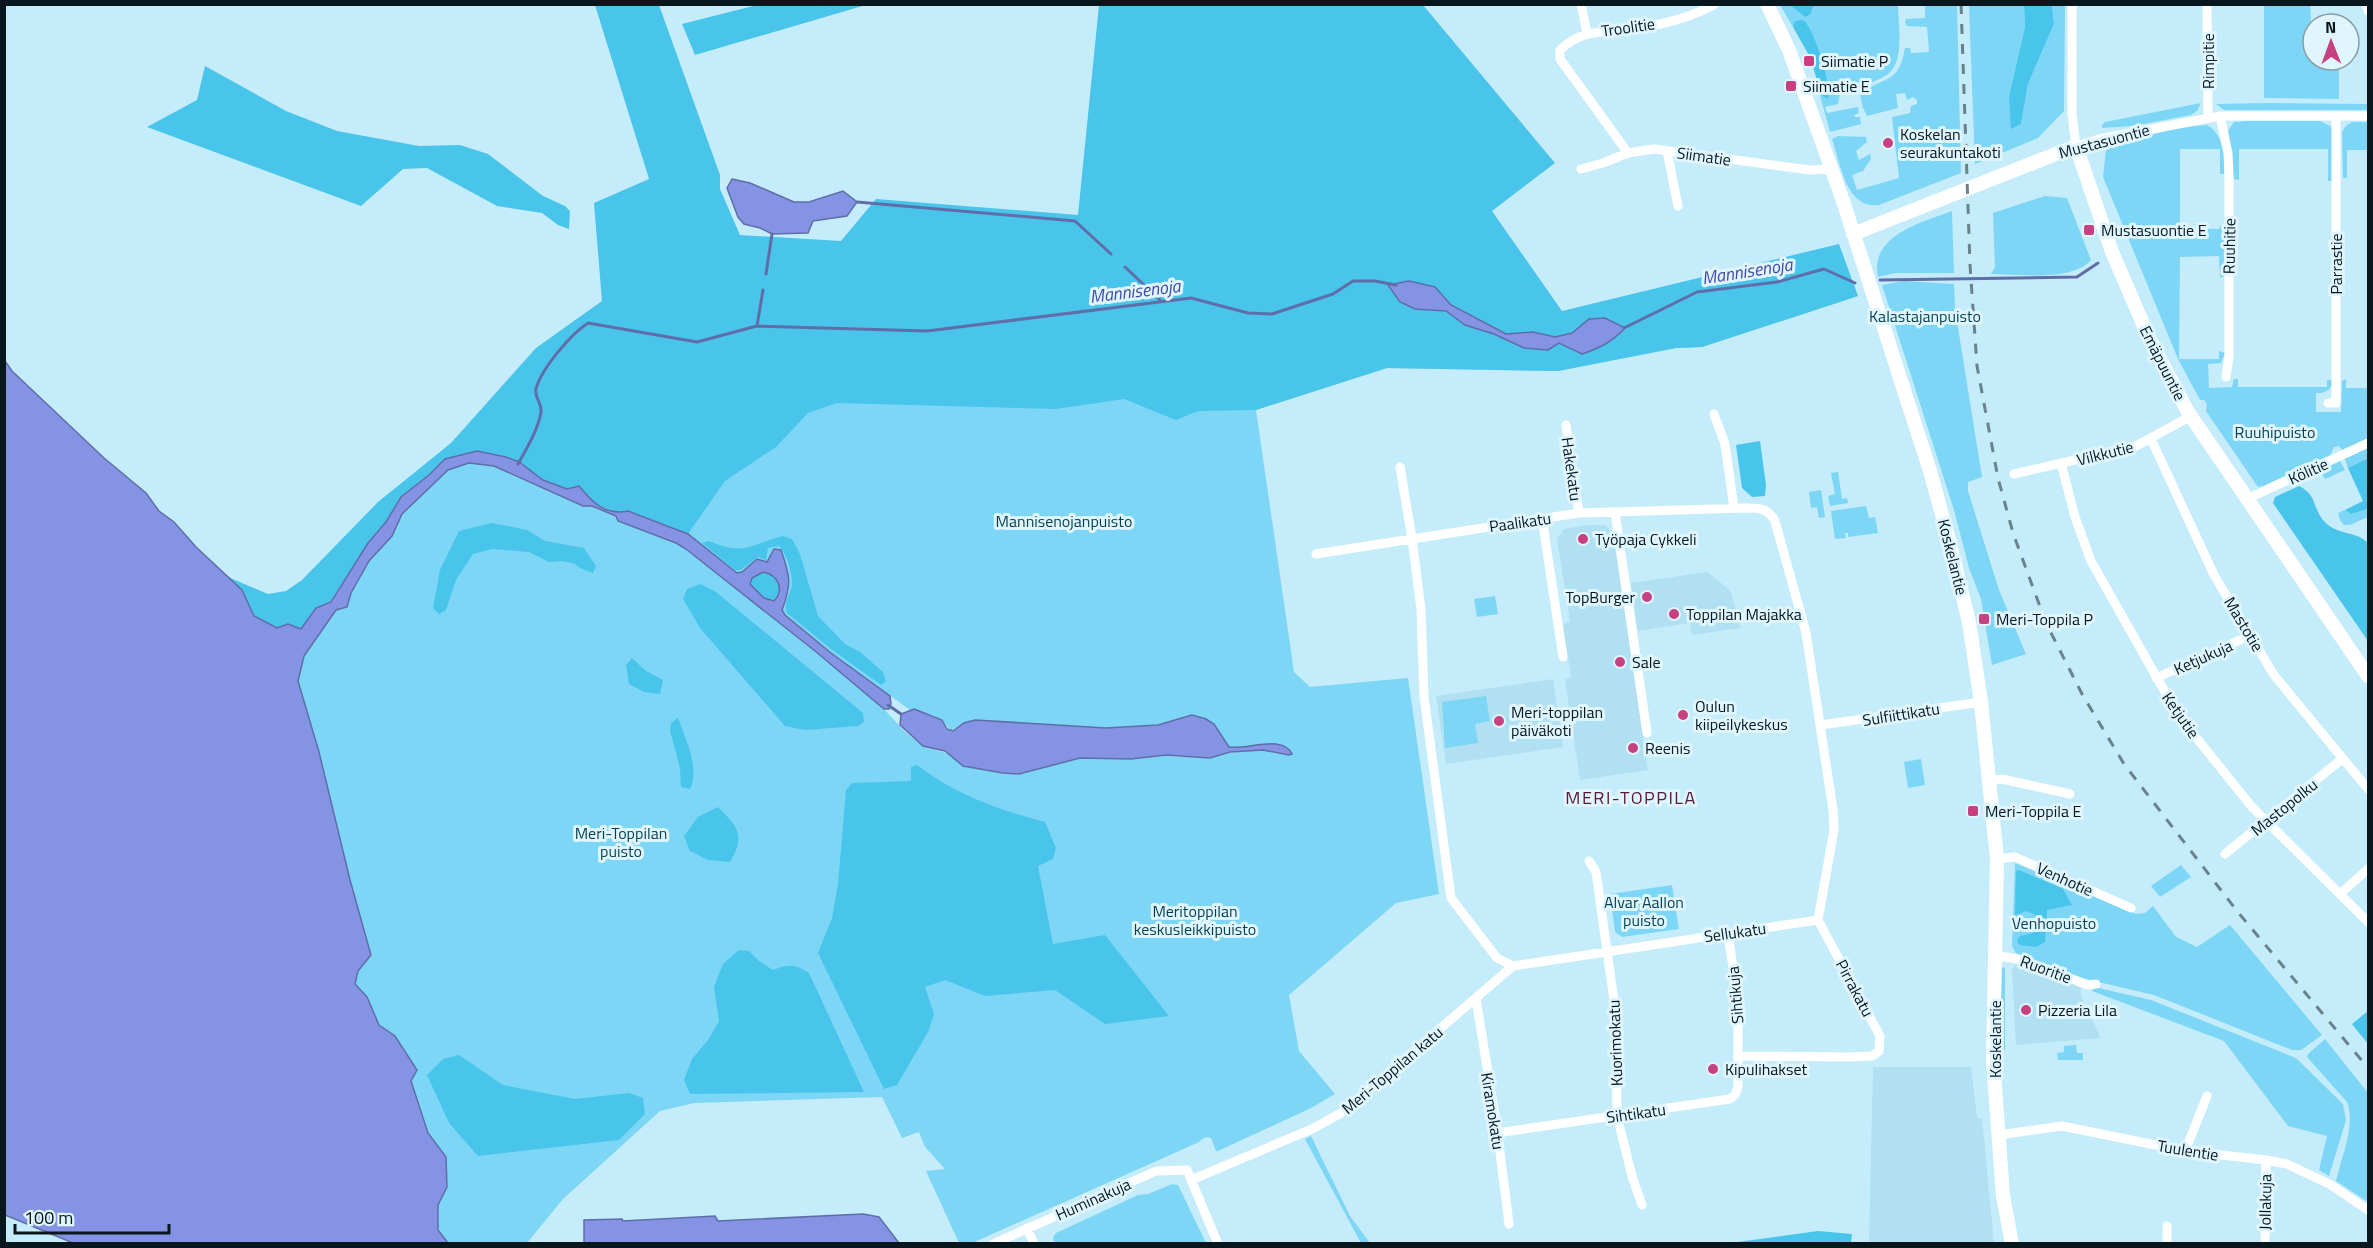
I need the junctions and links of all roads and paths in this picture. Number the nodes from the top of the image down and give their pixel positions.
1 (1581, 4) edge
2 (1714, 4) edge
3 (1767, 4) edge
4 (2072, 4) edge
5 (2207, 4) edge
6 (2366, 4) edge
7 (2368, 11) edge
8 (1587, 33) junction
9 (2220, 116) junction
10 (2336, 116) junction
11 (2368, 116) edge
12 (2208, 117) junction
13 (2076, 146) junction
14 (1667, 151) junction
15 (1628, 153) junction
16 (1581, 169) dead end
17 (1831, 169) junction
18 (1678, 206) dead end
19 (1853, 234) junction
20 (2226, 377) dead end
21 (2328, 403) dead end
22 (1714, 414) dead end
23 (2191, 416) junction
24 (1566, 425) dead end
25 (2151, 439) junction
26 (2368, 443) edge
27 (2061, 463) junction
28 (1400, 467) dead end
29 (2014, 474) dead end
30 (2247, 499) junction
31 (1734, 508) junction
32 (1615, 512) junction
33 (1579, 513) junction
34 (1542, 518) junction
35 (1412, 539) junction
36 (1316, 554) dead end
37 (2251, 635) junction
38 (1563, 657) dead end
39 (2368, 676) edge
40 (2156, 678) junction
41 (1981, 702) junction
42 (1821, 725) junction
43 (1647, 733) dead end
44 (2342, 759) junction
45 (1989, 781) junction
46 (2368, 789) edge
47 (2070, 794) dead end
48 (2266, 822) junction
49 (2226, 854) dead end
50 (1997, 859) junction
51 (1588, 861) dead end
52 (2368, 869) edge
53 (2340, 894) junction
54 (2131, 908) dead end
55 (1818, 920) junction
56 (2368, 922) edge
57 (1728, 934) junction
58 (1607, 951) junction
59 (1995, 955) junction
60 (1513, 966) junction
61 (2096, 984) dead end
62 (1476, 999) junction
63 (1738, 1056) junction
64 (2207, 1096) dead end
65 (1617, 1116) junction
66 (1497, 1133) junction
67 (1998, 1135) junction
68 (2185, 1151) junction
69 (2266, 1160) junction
70 (1191, 1180) junction
71 (1642, 1205) dead end
72 (2368, 1210) edge
73 (1509, 1224) dead end
74 (2167, 1226) dead end
75 (1027, 1228) junction
76 (993, 1244) edge
77 (1034, 1244) edge
78 (1218, 1244) edge
79 (2012, 1244) edge
80 (2167, 1244) edge
81 (2265, 1244) edge

1 - 8 street
2 - 8 street, Troolitie
3 - 17 main road, Koskelantie
4 - 13 street, Emäpuuntie
5 - 12 street, Rimpitie
6 - 7 street
8 - 15 street, Troolitie
9 - 10 street, Mustasuontie
9 - 12 street, Mustasuontie
9 - 20 street, Ruuhitie
10 - 11 street, Mustasuontie
10 - 21 street, Parrastie
12 - 13 street, Mustasuontie
13 - 19 main road, Mustasuontie
13 - 23 main road, Emäpuuntie
14 - 15 street, Siimatie
14 - 17 street, Siimatie
14 - 18 street
15 - 16 street, Siimatie
17 - 19 main road, Koskelantie
19 - 41 main road, Koskelantie
22 - 31 street
23 - 25 street, Vilkkutie
23 - 30 main road, Emäpuuntie
24 - 33 street, Hakekatu
25 - 27 street, Vilkkutie
25 - 37 street, Mastotie
26 - 30 street, Kölitie
27 - 29 street, Vilkkutie
27 - 40 street, Ketjutie
28 - 35 street
30 - 39 main road, Emäpuuntie
31 - 32 street, Paalikatu
31 - 42 street, Paalikatu
32 - 33 street, Paalikatu
32 - 43 street
33 - 34 street, Paalikatu
34 - 35 street, Paalikatu
34 - 38 street
35 - 36 street, Paalikatu
35 - 60 street
37 - 40 street, Ketjukuja
37 - 44 street, Mastotie
40 - 48 street, Ketjutie
41 - 42 street, Sulfiittikatu
41 - 45 main road, Koskelantie
42 - 55 street
44 - 46 street, Mastotie
44 - 48 street, Mastopolku
45 - 47 street
45 - 50 main road, Koskelantie
48 - 49 street, Mastopolku
48 - 53 street, Ketjutie
50 - 54 street, Venhotie
50 - 59 main road, Koskelantie
51 - 58 street, Kuorimokatu
52 - 53 street
53 - 56 street, Ketjutie
55 - 57 street, Sellukatu
55 - 63 street, Pirrakatu
57 - 58 street, Sellukatu
57 - 63 street, Sihtikuja
58 - 60 street, Sellukatu
58 - 65 street, Kuorimokatu
59 - 61 street, Ruoritie
59 - 67 main road, Koskelantie
60 - 62 street, Meri-Toppilan katu
62 - 66 street, Kiramokatu
62 - 70 street, Meri-Toppilan katu
63 - 65 street, Sihtikatu
64 - 68 street
65 - 66 street, Sihtikatu
65 - 71 street, Kuorimokatu
66 - 73 street, Kiramokatu
67 - 68 street, Tuulentie
67 - 79 main road, Koskelantie
68 - 69 street, Tuulentie
69 - 72 street, Tuulentie
69 - 81 street, Jollakuja
70 - 75 street, Huminakuja
70 - 78 street
74 - 80 street
75 - 76 street, Huminakuja
75 - 77 street

